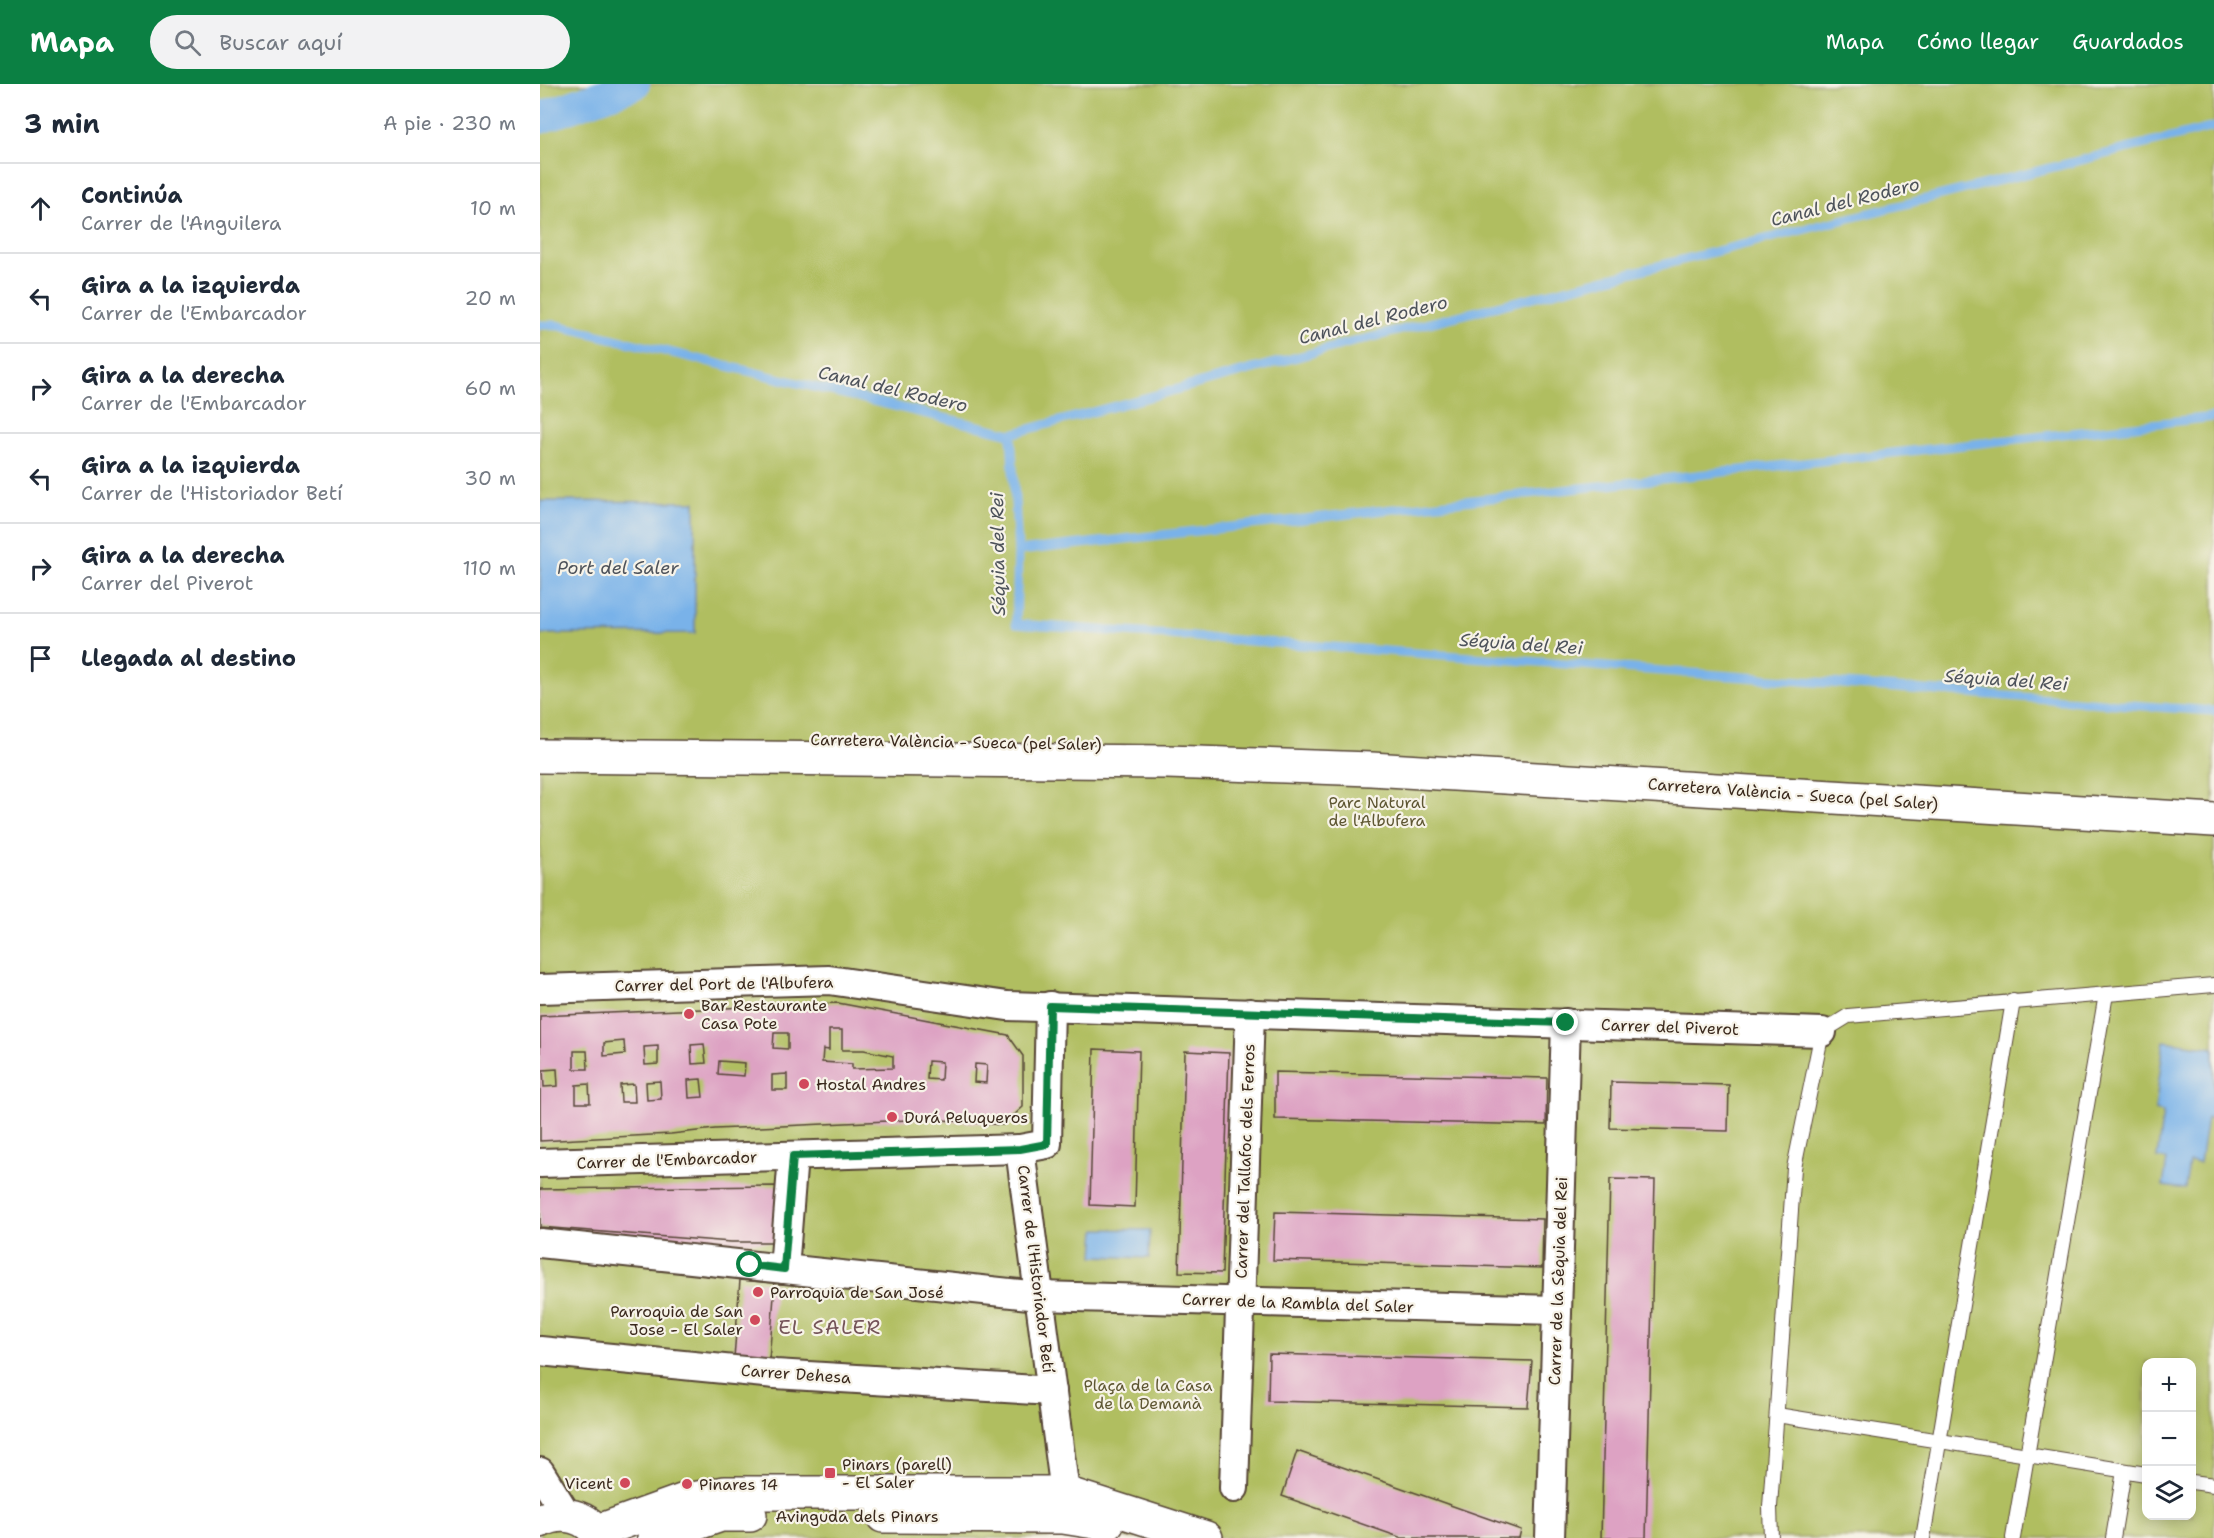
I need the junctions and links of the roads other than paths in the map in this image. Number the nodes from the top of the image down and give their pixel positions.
1 (540, 738) edge
2 (540, 756) edge
3 (1371, 769) junction
4 (2214, 820) edge
5 (2214, 984) edge
6 (540, 989) edge
7 (2106, 994) junction
8 (2013, 1001) junction
9 (1050, 1006) junction
10 (1250, 1013) junction
11 (1566, 1023) junction
12 (1822, 1032) junction
13 (1020, 1149) junction
14 (793, 1156) junction
15 (540, 1163) edge
16 (540, 1243) edge
17 (784, 1269) junction
18 (1039, 1296) junction
19 (1240, 1301) junction
20 (1557, 1310) junction
21 (540, 1351) edge
22 (1052, 1391) junction
23 (1777, 1415) junction
24 (1941, 1441) junction
25 (2026, 1455) junction
26 (2124, 1471) junction
27 (540, 1472) edge
28 (2142, 1473) edge
29 (2196, 1483) edge
30 (2214, 1485) edge
31 (1234, 1488) dead end
32 (1064, 1505) junction
33 (553, 1518) edge
34 (598, 1535) edge
35 (654, 1538) edge
36 (1183, 1538) edge
37 (1206, 1538) edge
38 (1550, 1538) edge
39 (1771, 1538) edge
40 (1923, 1538) edge
41 (2013, 1538) edge
42 (2113, 1538) edge

1 - 3 main road, Carretera València - Sueca (pel Saler)
2 - 3 main road, Carretera València - Sueca (pel Saler)
3 - 4 main road, Carretera València - Sueca (pel Saler)
5 - 7 lane
6 - 9 street, Carrer del Port de l'Albufera
7 - 8 lane
7 - 25 lane
8 - 12 lane
8 - 24 lane
9 - 10 street, Carrer del Piverot
9 - 13 street, Carrer de l'Historiador Betí
10 - 11 street, Carrer del Piverot
10 - 19 street, Carrer del Tallafoc dels Ferros
11 - 12 street, Carrer del Piverot
11 - 20 street, Carrer de la Sèquia del Rei
12 - 23 lane
13 - 14 street, Carrer de l'Embarcador
13 - 18 street, Carrer de l'Historiador Betí
14 - 15 street, Carrer de l'Embarcador
14 - 17 street
16 - 17 street, Carrer de la Rambla del Saler
17 - 18 street, Carrer de la Rambla del Saler
18 - 19 street, Carrer de la Rambla del Saler
18 - 22 street, Carrer de l'Historiador Betí
19 - 20 street, Carrer de la Rambla del Saler
19 - 31 street, Carrer del Tallafoc dels Ferros
20 - 38 street, Carrer de la Sèquia del Rei
21 - 22 street, Carrer Dehesa
22 - 32 street, Carrer de l'Historiador Betí
23 - 24 lane
23 - 39 lane
24 - 25 lane
24 - 40 lane
25 - 26 lane
25 - 41 lane
26 - 28 lane
26 - 42 lane
27 - 33 street
29 - 30 lane
32 - 34 main road, Avinguda dels Pinars
32 - 35 main road, Avinguda dels Pinars
32 - 36 main road
32 - 37 main road
33 - 34 main road

